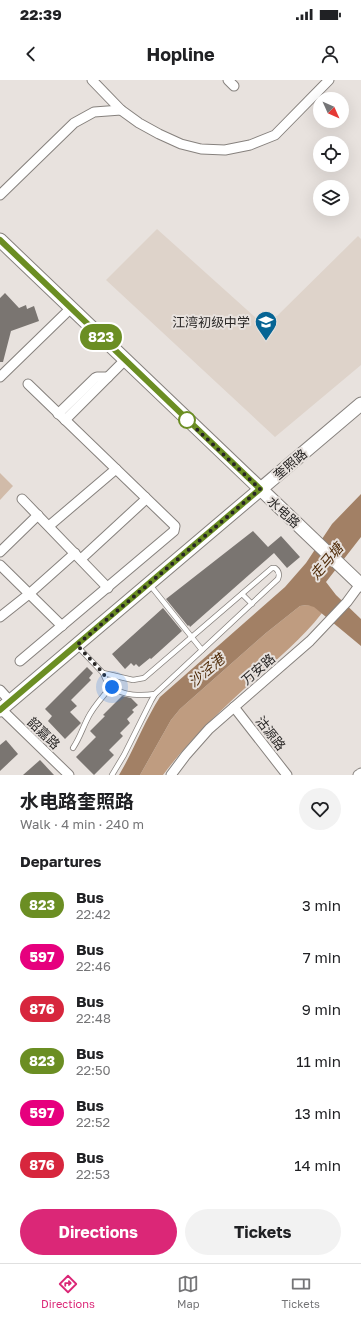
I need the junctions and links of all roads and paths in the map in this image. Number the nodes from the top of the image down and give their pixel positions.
1 (329, 80) edge
2 (95, 81) edge
3 (121, 110) junction
4 (0, 195) edge
5 (0, 240) edge
6 (71, 308) junction
7 (124, 360) junction
8 (0, 377) edge
9 (28, 384) dead end
10 (361, 404) edge
11 (62, 417) junction
12 (116, 469) junction
13 (260, 489) junction
14 (146, 497) junction
15 (22, 499) dead end
16 (38, 515) junction
17 (49, 526) junction
18 (0, 552) edge
19 (78, 556) junction
20 (0, 565) edge
21 (149, 584) junction
22 (361, 584) edge
23 (108, 588) junction
24 (29, 594) junction
25 (242, 594) junction
26 (252, 604) junction
27 (0, 617) edge
28 (62, 626) junction
29 (191, 636) junction
30 (77, 645) junction
31 (202, 650) junction
32 (20, 662) dead end
33 (103, 673) junction
34 (112, 687) junction
35 (0, 690) edge
36 (155, 694) junction
37 (4, 707) edge
38 (234, 707) junction
39 (73, 748) dead end
40 (361, 773) edge
41 (67, 774) edge
42 (112, 775) edge
43 (171, 775) edge
44 (286, 775) edge
45 (358, 775) edge

1 - 3 street
2 - 3 street
3 - 4 street
5 - 6 main road, 水电路
6 - 7 main road, 水电路
6 - 8 street
7 - 11 street
7 - 13 main road, 水电路
9 - 11 street
10 - 13 main road, 奎照路
11 - 12 street
12 - 14 street
12 - 17 street
13 - 21 main road, 奎照路
13 - 22 main road, 水电路
14 - 19 street
14 - 23 street
15 - 16 street
16 - 17 street
16 - 18 street
17 - 19 street
19 - 23 street
19 - 24 street
20 - 24 street
21 - 29 lane
21 - 30 main road, 奎照路
22 - 38 street, 万安路
23 - 28 street
24 - 27 street
24 - 28 street
25 - 26 lane
25 - 26 lane
25 - 29 lane
26 - 31 lane
28 - 32 street
29 - 31 lane
29 - 33 lane
30 - 33 lane
30 - 37 main road, 奎照路
31 - 36 lane
33 - 34 lane
34 - 36 lane
34 - 39 lane
35 - 37 street, 韶嘉路
36 - 42 lane
37 - 41 street, 韶嘉路
38 - 43 street, 万安路
38 - 44 street, 沽源路
40 - 45 street

